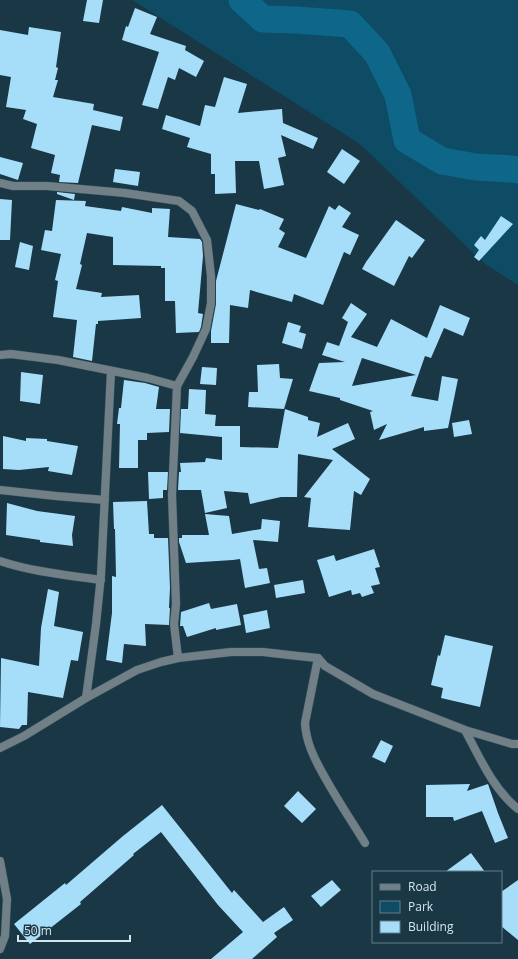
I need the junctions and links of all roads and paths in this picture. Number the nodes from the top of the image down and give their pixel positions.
1 (0, 183) edge
2 (0, 355) edge
3 (111, 371) junction
4 (177, 386) junction
5 (0, 490) edge
6 (105, 500) junction
7 (0, 561) edge
8 (101, 580) junction
9 (178, 658) junction
10 (318, 658) junction
11 (86, 698) junction
12 (465, 730) junction
13 (518, 744) edge
14 (0, 748) edge
15 (518, 809) edge
16 (365, 842) dead end
17 (0, 861) edge
18 (0, 949) edge

1 - 4 street
2 - 3 street
3 - 4 street
3 - 6 street
4 - 9 street
5 - 6 street
6 - 8 street
7 - 8 street
8 - 11 street
9 - 10 street
9 - 11 street
10 - 12 street
10 - 16 street
11 - 14 street
12 - 13 street
12 - 15 street
17 - 18 street

